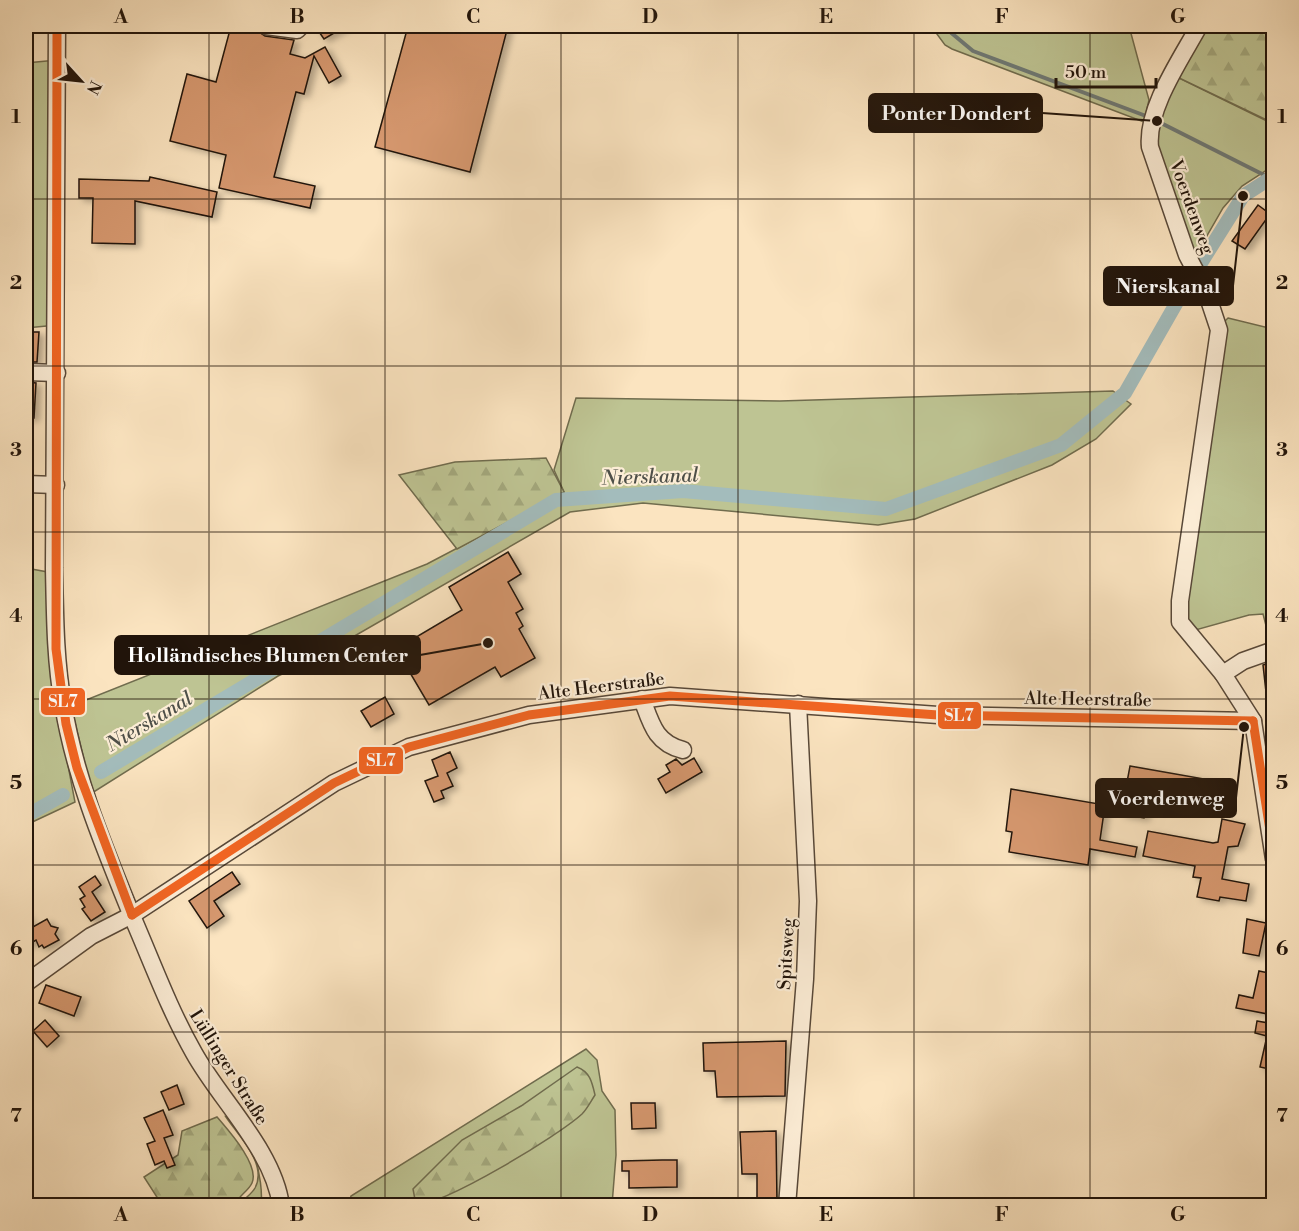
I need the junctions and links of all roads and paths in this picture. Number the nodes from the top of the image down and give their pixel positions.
1 (57, 26) edge
2 (266, 26) edge
3 (301, 26) edge
4 (1199, 26) edge
5 (26, 372) edge
6 (57, 373) junction
7 (26, 484) edge
8 (56, 485) junction
9 (1274, 650) edge
10 (1223, 674) junction
11 (642, 699) junction
12 (798, 704) junction
13 (1253, 721) junction
14 (682, 750) dead end
15 (1274, 859) edge
16 (132, 915) junction
17 (26, 983) edge
18 (281, 1206) edge
19 (787, 1206) edge

1 - 6 street, Lüllinger Straße
2 - 3 street
4 - 10 street, Voerdenweg
5 - 6 street
6 - 8 street, Lüllinger Straße
7 - 8 street
8 - 16 street, Lüllinger Straße
9 - 10 street
10 - 13 street, Voerdenweg
11 - 12 street, Alte Heerstraße
11 - 14 street
11 - 16 street, Alte Heerstraße
12 - 13 street, Alte Heerstraße
12 - 19 street, Spitsweg
13 - 15 street, Voerdenweg
16 - 17 street, Alte Heerstraße
16 - 18 street, Lüllinger Straße

